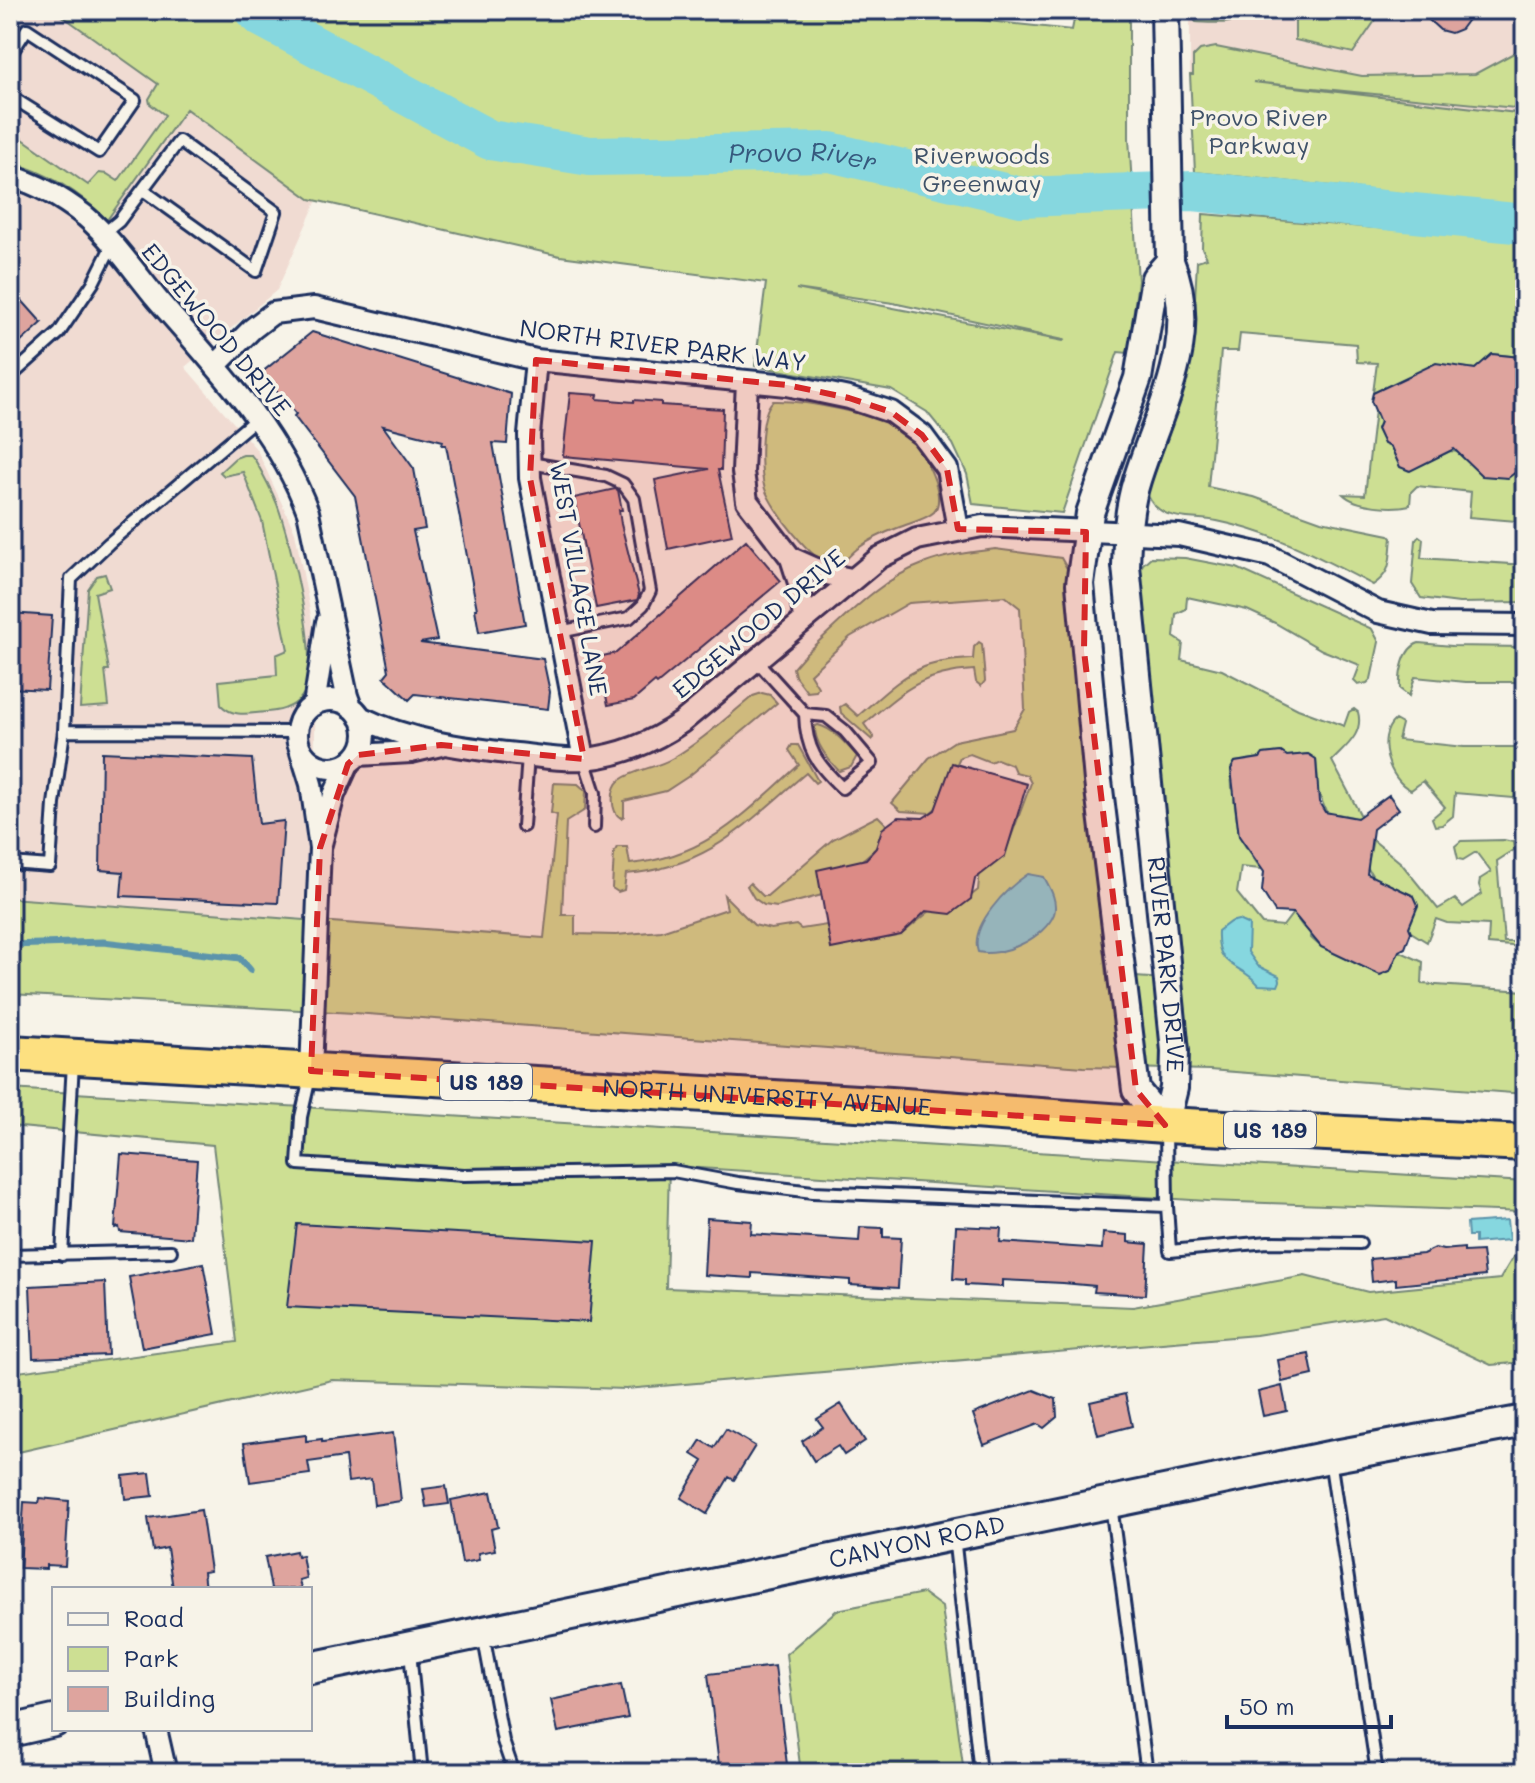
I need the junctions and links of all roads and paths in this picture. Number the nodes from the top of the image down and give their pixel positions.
1 (1165, 10) edge
2 (10, 55) edge
3 (10, 96) edge
4 (10, 176) edge
5 (143, 190) junction
6 (107, 240) junction
7 (1170, 261) junction
8 (536, 360) junction
9 (215, 366) junction
10 (10, 377) edge
11 (747, 381) junction
12 (257, 418) junction
13 (530, 463) junction
14 (958, 529) junction
15 (1108, 532) junction
16 (791, 558) junction
17 (851, 579) junction
18 (328, 614) junction
19 (804, 619) junction
20 (1525, 625) edge
21 (559, 632) junction
22 (756, 660) junction
23 (314, 705) junction
24 (356, 712) junction
25 (805, 714) junction
26 (64, 731) junction
27 (299, 742) junction
28 (441, 745) junction
29 (528, 755) junction
30 (584, 759) junction
31 (353, 760) junction
32 (523, 826) dead end
33 (594, 827) dead end
34 (320, 848) junction
35 (10, 863) edge
36 (10, 1053) edge
37 (74, 1057) junction
38 (311, 1071) junction
39 (1165, 1125) junction
40 (1525, 1143) edge
41 (1167, 1206) junction
42 (1360, 1243) dead end
43 (171, 1251) dead end
44 (10, 1255) edge
45 (62, 1255) junction
46 (1525, 1421) edge
47 (1329, 1457) junction
48 (1111, 1502) junction
49 (954, 1534) junction
50 (482, 1633) junction
51 (410, 1647) junction
52 (312, 1668) edge
53 (52, 1721) edge
54 (10, 1731) edge
55 (156, 1731) edge
56 (166, 1773) edge
57 (422, 1773) edge
58 (514, 1773) edge
59 (980, 1773) edge
60 (1147, 1773) edge
61 (1377, 1773) edge

1 - 7 street
2 - 3 lane
4 - 6 street, EDGEWOOD DRIVE
5 - 5 lane
5 - 6 lane
6 - 9 street, EDGEWOOD DRIVE
6 - 10 lane
7 - 15 street
7 - 15 street
8 - 9 street, NORTH RIVER PARK WAY
8 - 11 street, NORTH RIVER PARK WAY
8 - 13 street, WEST VILLAGE LANE
9 - 12 street, EDGEWOOD DRIVE
11 - 14 street, NORTH RIVER PARK WAY
11 - 16 street
12 - 18 street, EDGEWOOD DRIVE
12 - 26 lane
13 - 21 street, WEST VILLAGE LANE
13 - 21 lane
14 - 15 street, EDGEWOOD DRIVE
14 - 17 street, EDGEWOOD DRIVE
15 - 20 street, EDGEWOOD DRIVE
15 - 39 street, RIVER PARK DRIVE
15 - 39 street, RIVER PARK DRIVE
16 - 17 street
16 - 19 street
17 - 19 street, EDGEWOOD DRIVE
18 - 23 street, EDGEWOOD DRIVE
18 - 24 street, EDGEWOOD DRIVE
19 - 22 street, EDGEWOOD DRIVE
21 - 30 street, WEST VILLAGE LANE
22 - 25 lane
22 - 30 street, EDGEWOOD DRIVE
23 - 24 street
23 - 27 street
24 - 28 street, EDGEWOOD DRIVE
24 - 31 street
25 - 25 lane
26 - 27 lane
26 - 35 lane
27 - 31 street
27 - 34 street
28 - 29 street, EDGEWOOD DRIVE
28 - 31 street, EDGEWOOD DRIVE
29 - 30 street, EDGEWOOD DRIVE
29 - 32 lane
30 - 33 lane
31 - 34 street
34 - 38 street
36 - 37 highway, NORTH UNIVERSITY AVENUE / US 189
37 - 38 highway, NORTH UNIVERSITY AVENUE / US 189
37 - 45 lane
38 - 39 highway, NORTH UNIVERSITY AVENUE / US 189
38 - 41 lane
39 - 40 highway, NORTH UNIVERSITY AVENUE / US 189
39 - 41 lane
41 - 42 lane
43 - 45 lane
44 - 45 lane
46 - 47 main road, CANYON ROAD
47 - 48 main road, CANYON ROAD
47 - 61 lane
48 - 49 main road, CANYON ROAD
48 - 60 lane
49 - 50 main road, CANYON ROAD
49 - 59 lane
50 - 51 main road, CANYON ROAD
50 - 58 lane
51 - 52 main road, CANYON ROAD
51 - 57 lane
53 - 54 main road
55 - 56 street

